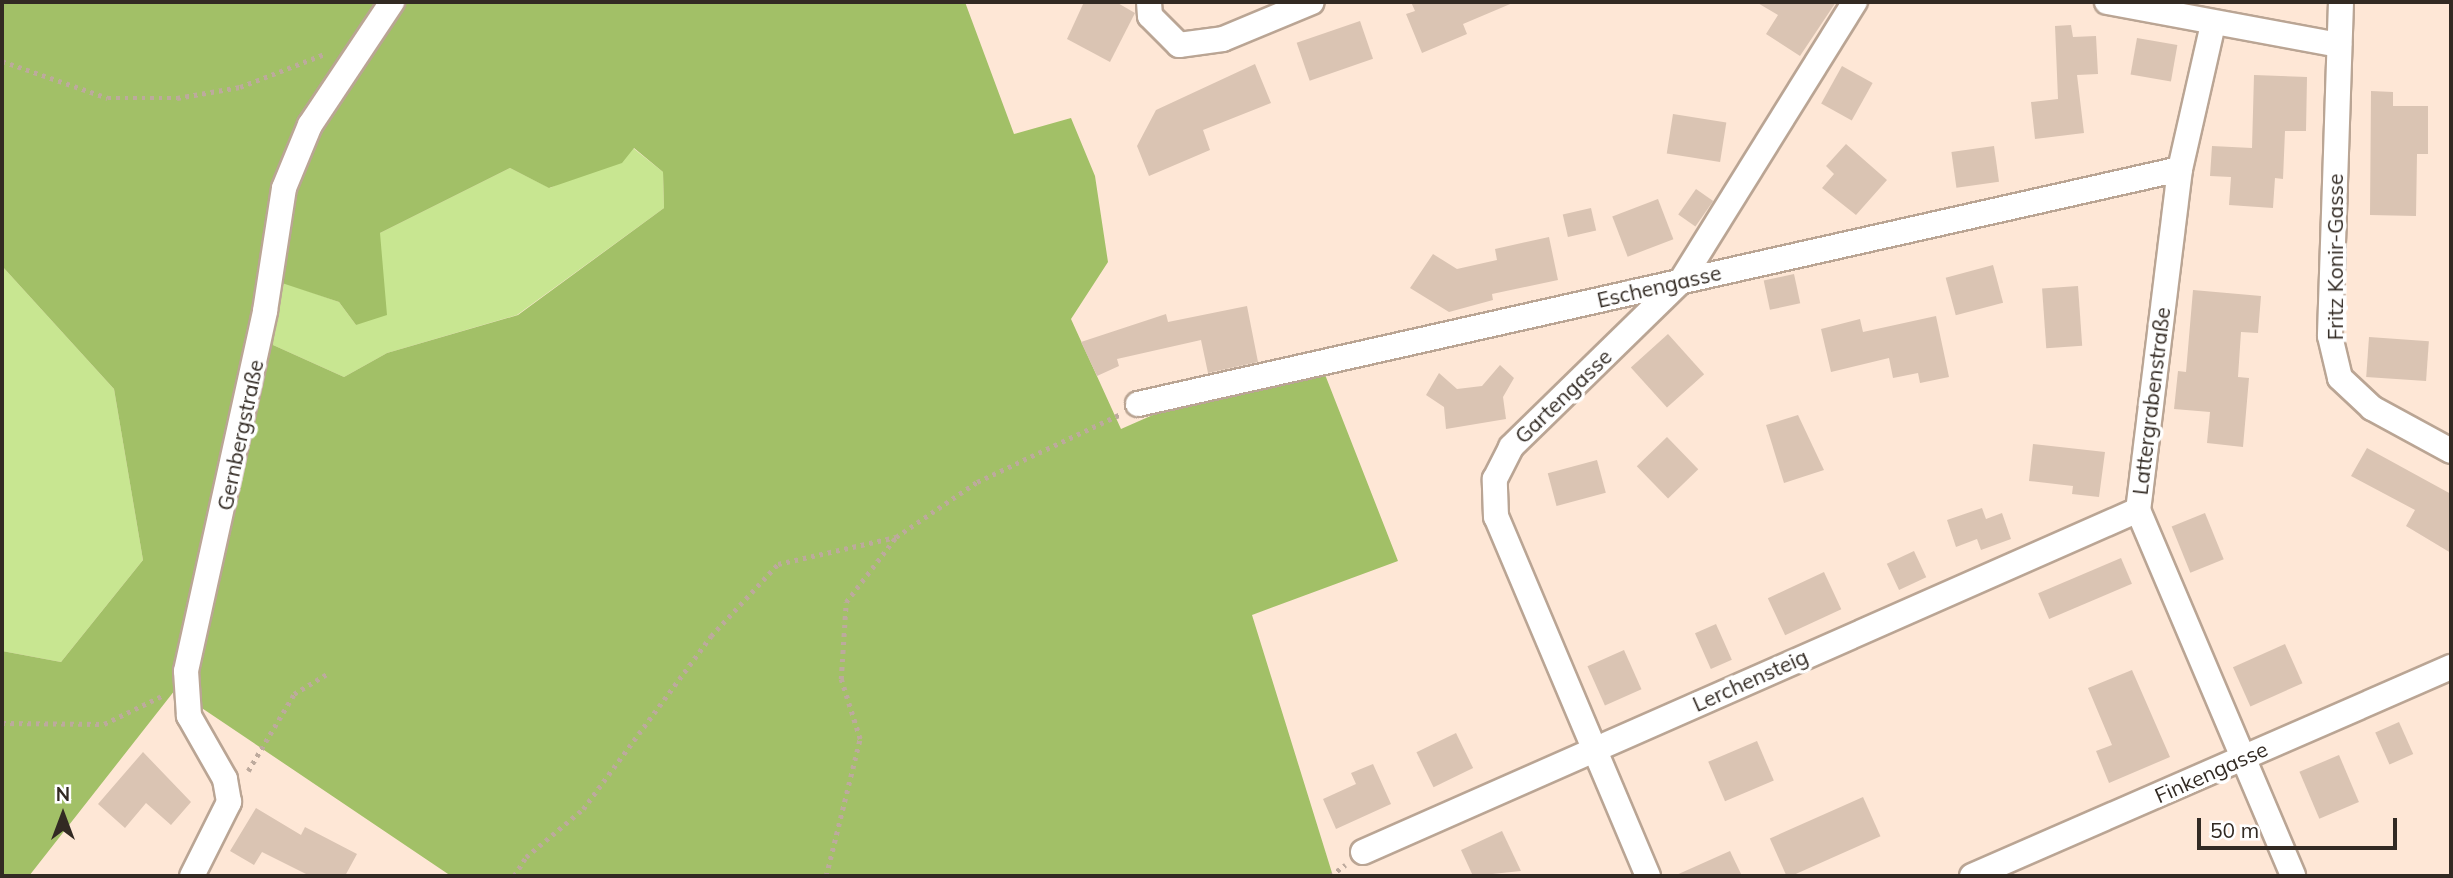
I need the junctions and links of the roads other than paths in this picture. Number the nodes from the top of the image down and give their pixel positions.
1 (392, 2) edge
2 (1150, 2) edge
3 (1312, 2) edge
4 (1855, 2) edge
5 (2107, 2) edge
6 (2341, 2) edge
7 (2213, 24) junction
8 (2339, 45) junction
9 (2180, 169) junction
10 (1681, 281) junction
11 (1138, 404) road end
12 (2451, 451) edge
13 (2138, 510) junction
14 (2451, 667) edge
15 (1591, 750) junction
16 (2240, 759) junction
17 (1363, 852) dead end
18 (192, 876) edge
19 (1648, 876) edge
20 (1972, 876) edge
21 (2293, 876) edge

1 - 18 street, Gernbergstraße
2 - 3 street
4 - 10 street, Gartengasse
5 - 7 street
6 - 8 street, Fritz Konir-Gasse
7 - 8 street
7 - 9 street, Lattergrabenstraße
8 - 12 street, Fritz Konir-Gasse
9 - 10 street, Eschengasse
9 - 13 street, Lattergrabenstraße
10 - 11 street, Eschengasse
10 - 15 street, Gartengasse
13 - 15 street, Lerchensteig
13 - 16 street, Lattergrabenstraße
14 - 16 street, Finkengasse
15 - 17 street, Lerchensteig
15 - 19 street, Gartengasse
16 - 20 street, Finkengasse
16 - 21 street, Lattergrabenstraße

